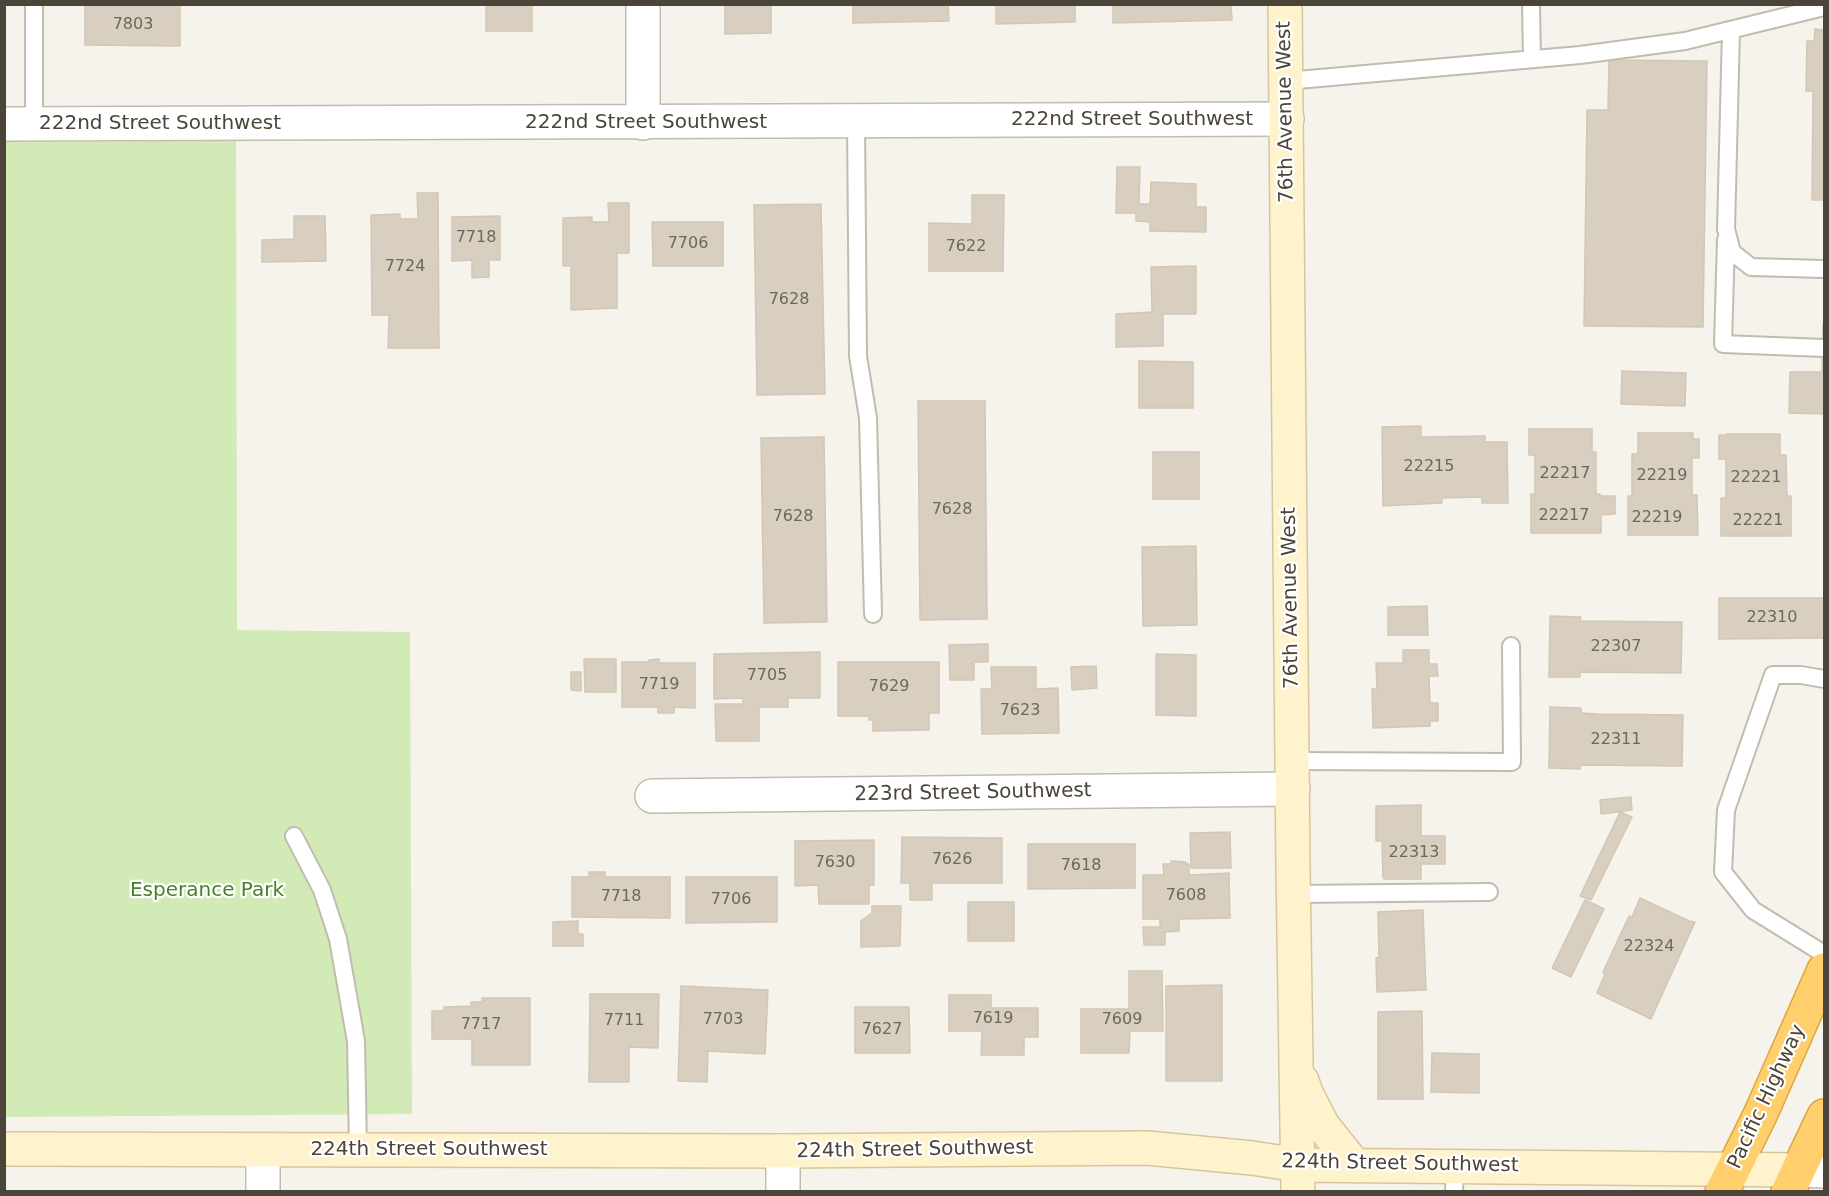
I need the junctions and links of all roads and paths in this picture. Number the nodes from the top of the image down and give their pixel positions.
1 (34, 4) edge
2 (643, 4) edge
3 (1285, 4) edge
4 (1530, 4) edge
5 (1824, 7) edge
6 (1731, 31) junction
7 (1532, 59) junction
8 (1286, 81) junction
9 (1287, 119) junction
10 (856, 122) junction
11 (644, 123) junction
12 (19, 124) edge
13 (1726, 229) junction
14 (1824, 270) edge
15 (1824, 348) edge
16 (873, 614) dead end
17 (1511, 646) dead end
18 (1824, 679) edge
19 (1293, 775) junction
20 (652, 796) dead end
21 (294, 836) dead end
22 (1489, 892) dead end
23 (1294, 894) junction
24 (1824, 954) edge
25 (1824, 970) edge
26 (1297, 1066) junction
27 (1824, 1116) edge
28 (4, 1149) edge
29 (358, 1149) junction
30 (263, 1150) junction
31 (783, 1151) junction
32 (1355, 1166) junction
33 (1804, 1177) edge
34 (1299, 1178) edge
35 (1455, 1179) edge
36 (1728, 1180) edge
37 (263, 1191) edge
38 (783, 1191) edge

1 - 12 lane
2 - 11 street
3 - 8 street, 76th Avenue West
4 - 7 lane
5 - 6 lane
6 - 7 lane
6 - 13 lane
7 - 8 lane
8 - 9 street, 76th Avenue West
9 - 10 street, 222nd Street Southwest
9 - 19 street, 76th Avenue West
10 - 11 street, 222nd Street Southwest
10 - 16 lane
11 - 12 street, 222nd Street Southwest
13 - 14 lane
13 - 15 lane
17 - 19 lane
18 - 24 lane
19 - 20 street, 223rd Street Southwest
19 - 23 street, 76th Avenue West
21 - 29 lane
22 - 23 lane
23 - 26 street, 76th Avenue West
25 - 36 highway, Pacific Highway
26 - 32 street
26 - 34 street, 76th Avenue West
27 - 33 highway
28 - 30 street, 224th Street Southwest
29 - 30 street, 224th Street Southwest
29 - 31 street, 224th Street Southwest
30 - 37 street
31 - 34 street, 224th Street Southwest
31 - 38 street
32 - 34 street, 224th Street Southwest
32 - 35 street, 224th Street Southwest
33 - 36 street, 224th Street Southwest
35 - 36 street, 224th Street Southwest

